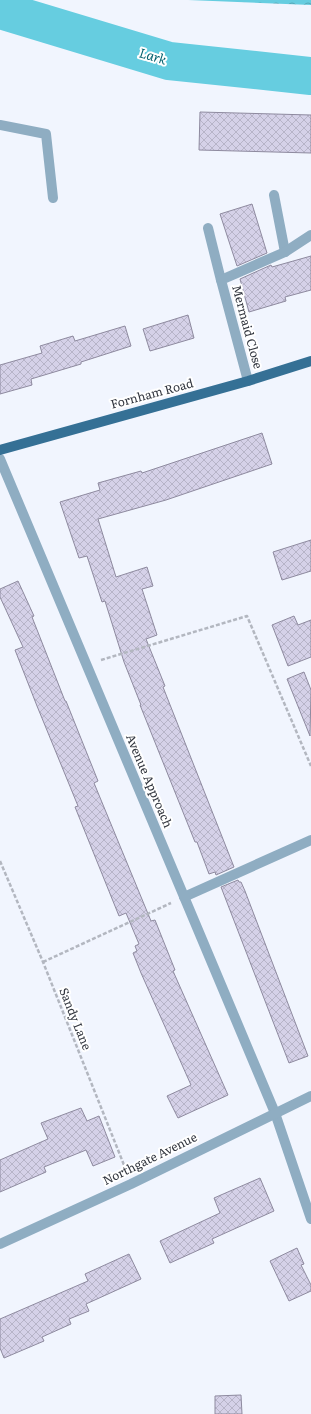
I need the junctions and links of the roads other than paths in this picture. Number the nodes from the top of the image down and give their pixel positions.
1 (0, 125) edge
2 (274, 195) dead end
3 (53, 198) dead end
4 (208, 228) dead end
5 (311, 235) edge
6 (286, 252) junction
7 (221, 280) junction
8 (311, 361) edge
9 (248, 381) junction
10 (0, 450) edge
11 (0, 459) edge
12 (311, 840) edge
13 (184, 897) junction
14 (311, 1096) edge
15 (275, 1113) junction
16 (311, 1219) edge
17 (0, 1244) edge

1 - 3 street
2 - 6 street
4 - 7 street, Mermaid Close
5 - 6 street, Mermaid Close
6 - 7 street, Mermaid Close
7 - 9 street, Mermaid Close
8 - 9 main road, Fornham Road
9 - 10 main road, Fornham Road
11 - 13 street, Avenue Approach
12 - 13 street
13 - 15 street, Avenue Approach
14 - 15 street, Northgate Avenue
15 - 16 street, Avenue Approach
15 - 17 street, Northgate Avenue

